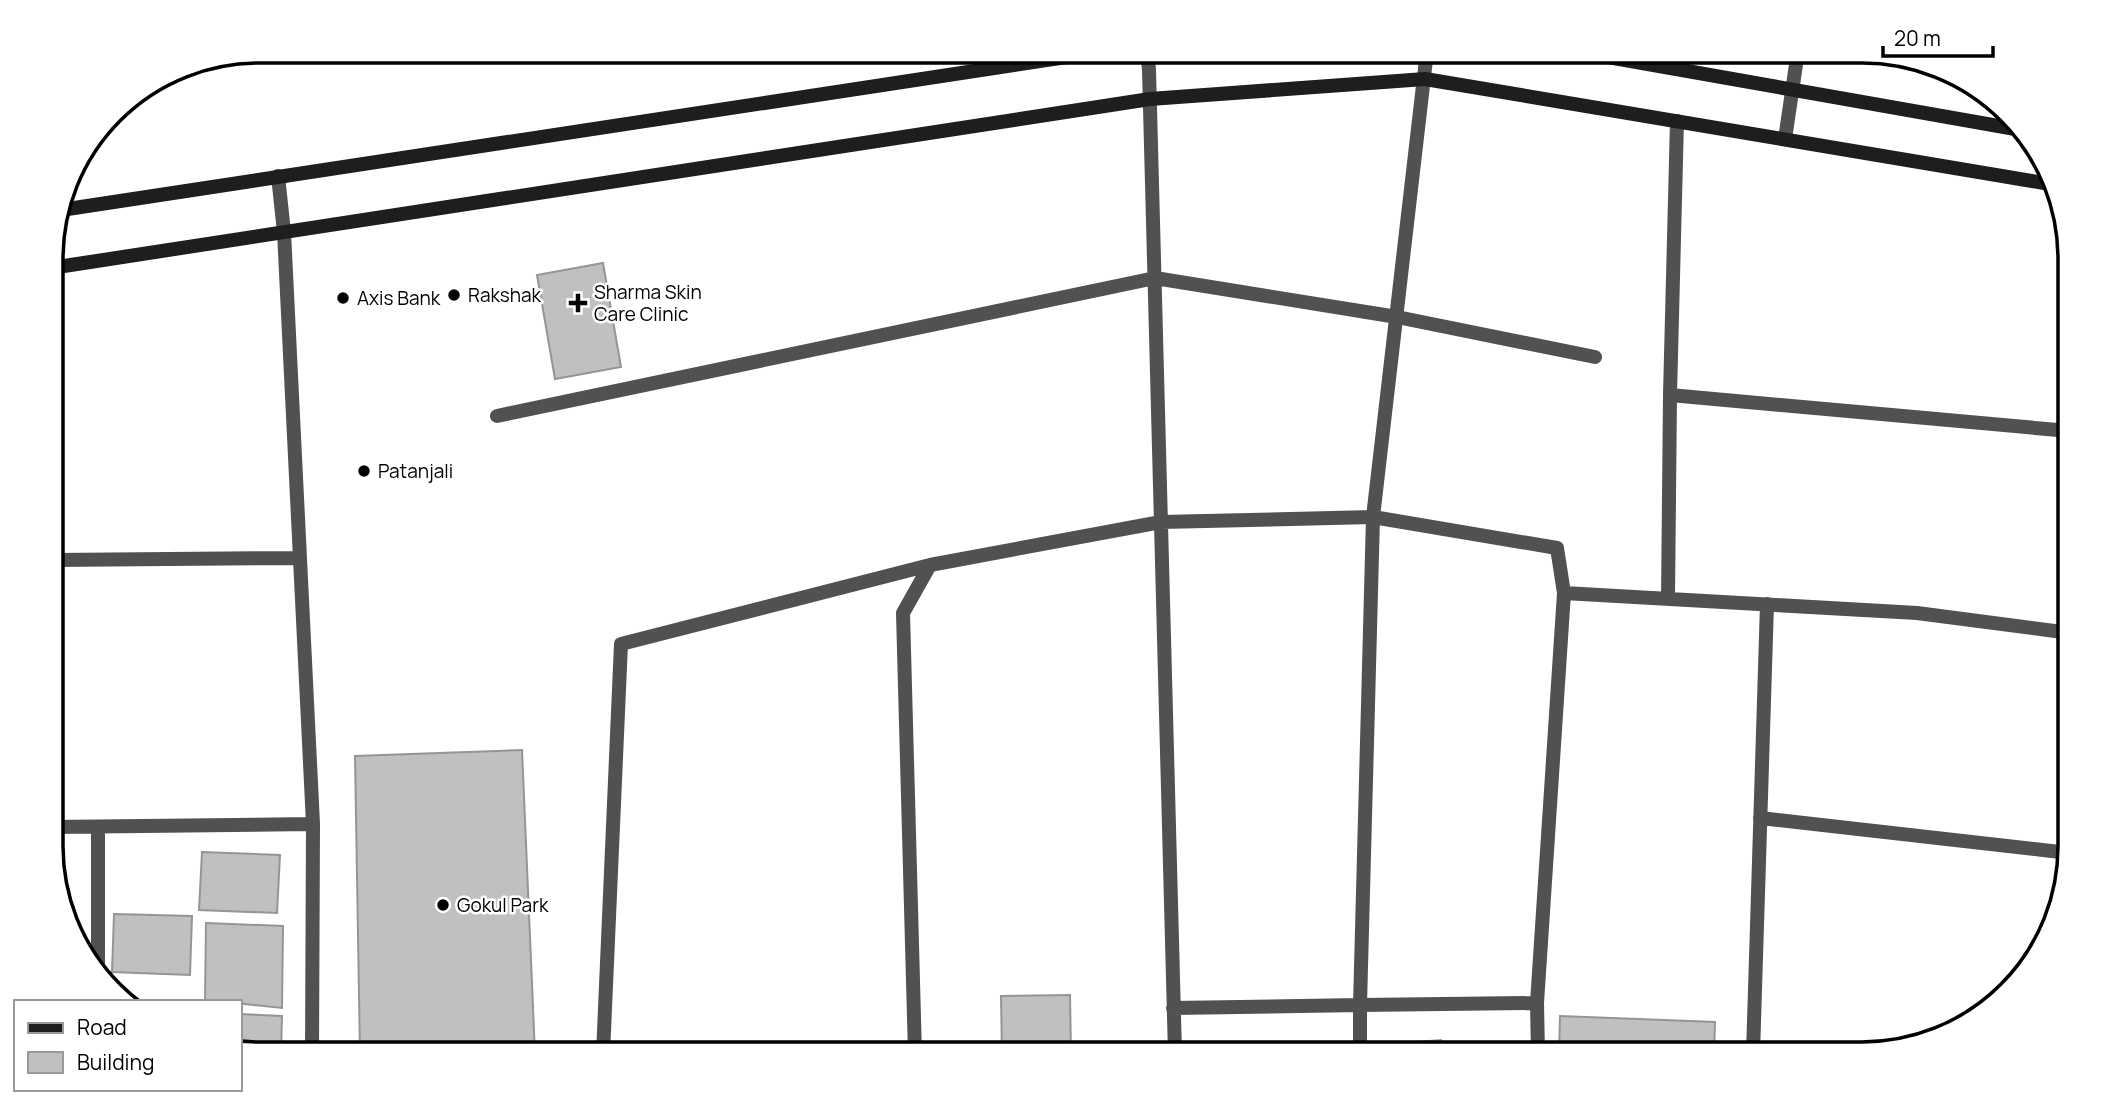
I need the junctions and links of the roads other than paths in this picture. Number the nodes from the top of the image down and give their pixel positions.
1 (1027, 63) edge
2 (1148, 63) edge
3 (1426, 63) edge
4 (1640, 63) edge
5 (1796, 63) edge
6 (1425, 79) junction
7 (1793, 91) junction
8 (1150, 99) junction
9 (1677, 121) junction
10 (2007, 128) edge
11 (1785, 139) junction
12 (278, 176) junction
13 (2042, 183) edge
14 (70, 209) edge
15 (284, 232) junction
16 (63, 266) edge
17 (1155, 278) junction
18 (1397, 317) junction
19 (1595, 357) dead end
20 (1670, 395) junction
21 (497, 416) dead end
22 (2058, 430) edge
23 (1373, 517) junction
24 (1161, 522) junction
25 (300, 558) junction
26 (63, 560) edge
27 (930, 565) junction
28 (1564, 593) junction
29 (1668, 599) junction
30 (1767, 604) junction
31 (2058, 631) edge
32 (1759, 818) junction
33 (313, 824) junction
34 (63, 827) edge
35 (98, 827) junction
36 (2058, 852) edge
37 (98, 958) edge
38 (1537, 1003) junction
39 (1360, 1005) junction
40 (1173, 1008) junction
41 (312, 1042) edge
42 (604, 1042) edge
43 (915, 1042) edge
44 (1174, 1042) edge
45 (1360, 1042) edge
46 (1538, 1042) edge
47 (1753, 1042) edge

1 - 12 street
2 - 8 street
3 - 6 street
4 - 7 street
5 - 7 street
6 - 8 street
6 - 9 street
6 - 18 street
7 - 10 street
7 - 11 street
8 - 15 street
8 - 17 street
9 - 11 street
9 - 20 street
11 - 13 street
12 - 14 street
12 - 15 street
15 - 16 street
15 - 25 street
17 - 18 street
17 - 21 street
17 - 24 street
18 - 19 street
18 - 23 street
20 - 22 street
20 - 29 street
23 - 24 street
23 - 28 street
23 - 39 street
24 - 27 street
24 - 40 street
25 - 26 street
25 - 33 street
27 - 42 street
27 - 43 street
28 - 29 street
28 - 38 street
29 - 30 street
30 - 31 street
30 - 32 street
32 - 36 street
32 - 47 street
33 - 35 street
33 - 41 street
34 - 35 street
35 - 37 street
38 - 39 street
38 - 46 street
39 - 40 street
39 - 45 street
40 - 44 street

